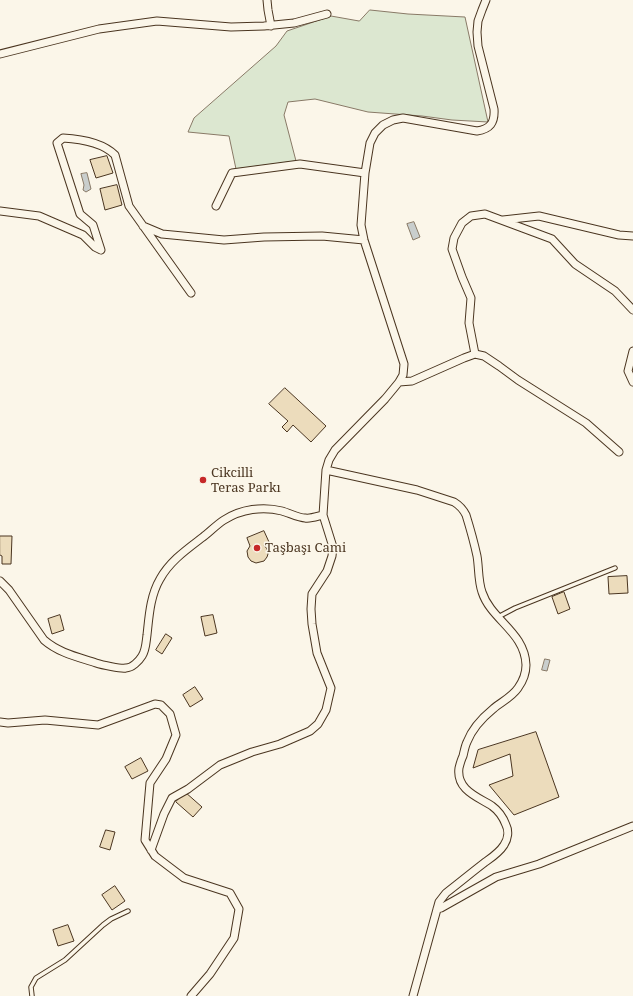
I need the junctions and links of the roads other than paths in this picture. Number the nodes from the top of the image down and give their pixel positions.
1 (267, 0) edge
2 (486, 0) edge
3 (327, 14) dead end
4 (271, 26) junction
5 (0, 54) edge
6 (365, 172) junction
7 (216, 206) dead end
8 (0, 211) edge
9 (501, 220) junction
10 (143, 225) junction
11 (633, 236) edge
12 (364, 240) junction
13 (191, 293) dead end
14 (633, 310) edge
15 (633, 351) edge
16 (474, 354) junction
17 (399, 382) junction
18 (633, 382) edge
19 (619, 452) dead end
20 (326, 470) junction
21 (323, 515) junction
22 (615, 568) dead end
23 (0, 581) edge
24 (498, 616) junction
25 (0, 722) edge
26 (633, 826) edge
27 (151, 850) junction
28 (437, 909) junction
29 (128, 911) dead end
30 (32, 996) edge
31 (191, 996) edge
32 (413, 996) edge

1 - 4 street
2 - 6 street
3 - 4 street
4 - 5 street
6 - 7 street
6 - 12 street
8 - 10 street
9 - 11 street
9 - 14 street
9 - 16 street
10 - 12 street
10 - 13 street
12 - 17 street
15 - 18 street
16 - 17 street
16 - 19 street
17 - 20 street
20 - 21 street
20 - 24 street
21 - 23 street
21 - 27 street
22 - 24 lane
24 - 28 street
25 - 27 street
26 - 28 street
27 - 31 street
28 - 32 street
29 - 30 lane

